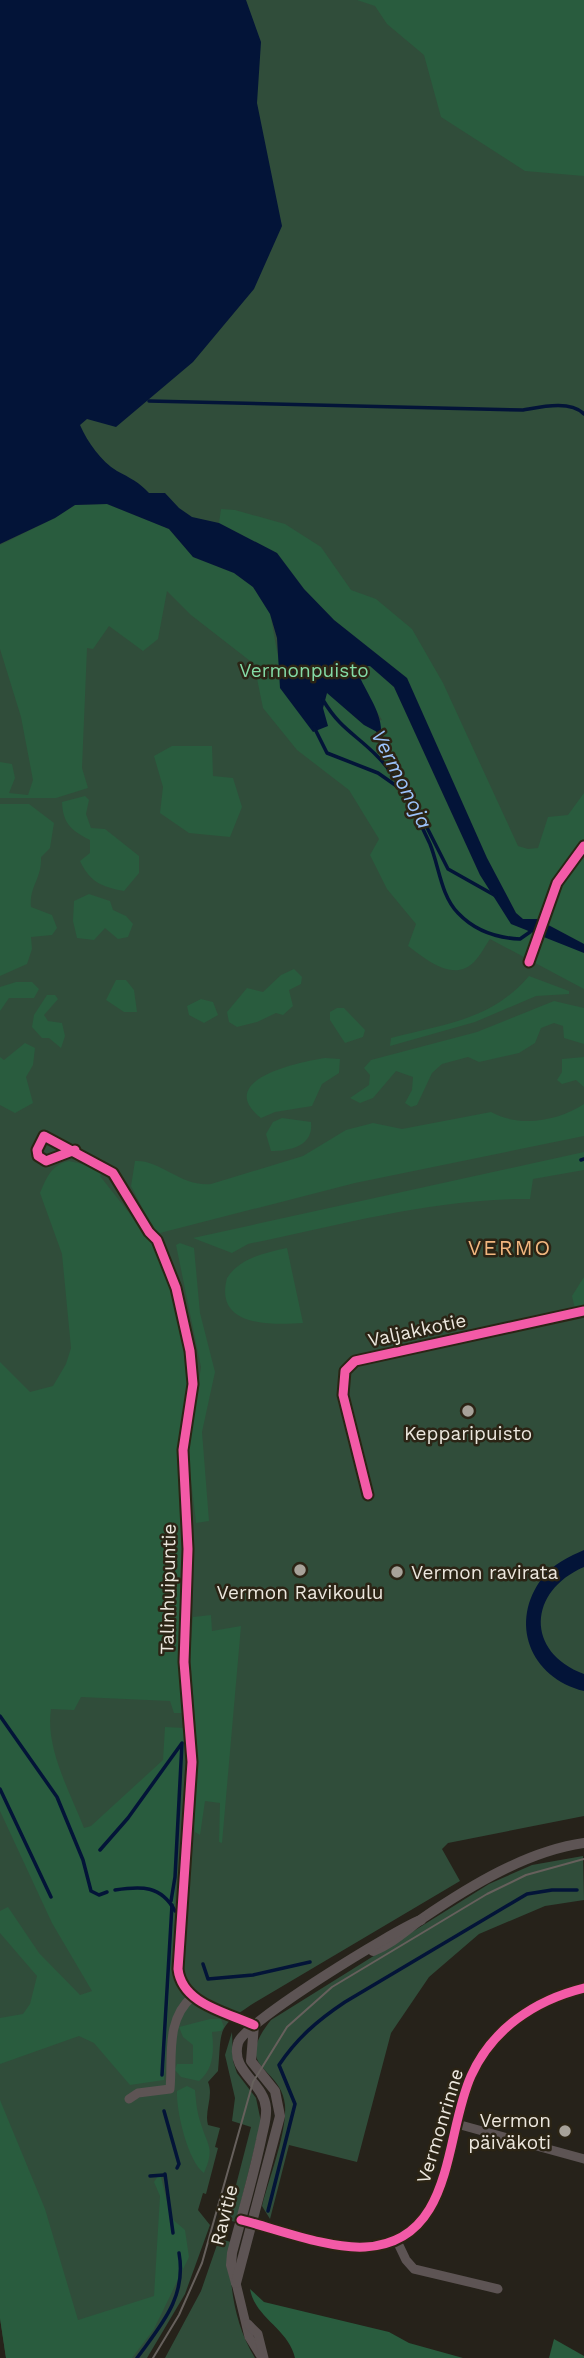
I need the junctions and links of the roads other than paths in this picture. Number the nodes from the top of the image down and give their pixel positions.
1 (75, 1150) dead end
2 (584, 1311) edge
3 (368, 1495) dead end
4 (584, 1843) edge
5 (584, 1850) edge
6 (524, 1863) junction
7 (584, 1988) edge
8 (192, 1997) junction
9 (254, 2025) junction
10 (129, 2099) dead end
11 (457, 2124) junction
12 (584, 2159) edge
13 (241, 2220) junction
14 (254, 2223) junction
15 (396, 2239) junction
16 (236, 2283) junction
17 (498, 2289) dead end
18 (263, 2358) edge

1 - 8 street, Talinhuipuntie
2 - 3 street, Valjakkotie
4 - 6 street, Ravitie
5 - 6 street, Ravitie
6 - 9 street, Ravitie
7 - 11 street, Vermonrinne
8 - 9 street
8 - 10 street
9 - 13 street, Ravitie
9 - 14 street, Ravitie
11 - 12 street
11 - 15 street, Vermonrinne
13 - 14 street, Vermonrinne
13 - 16 street, Ravitie
14 - 15 street, Vermonrinne
14 - 16 street, Ravitie
15 - 17 street
16 - 18 street

